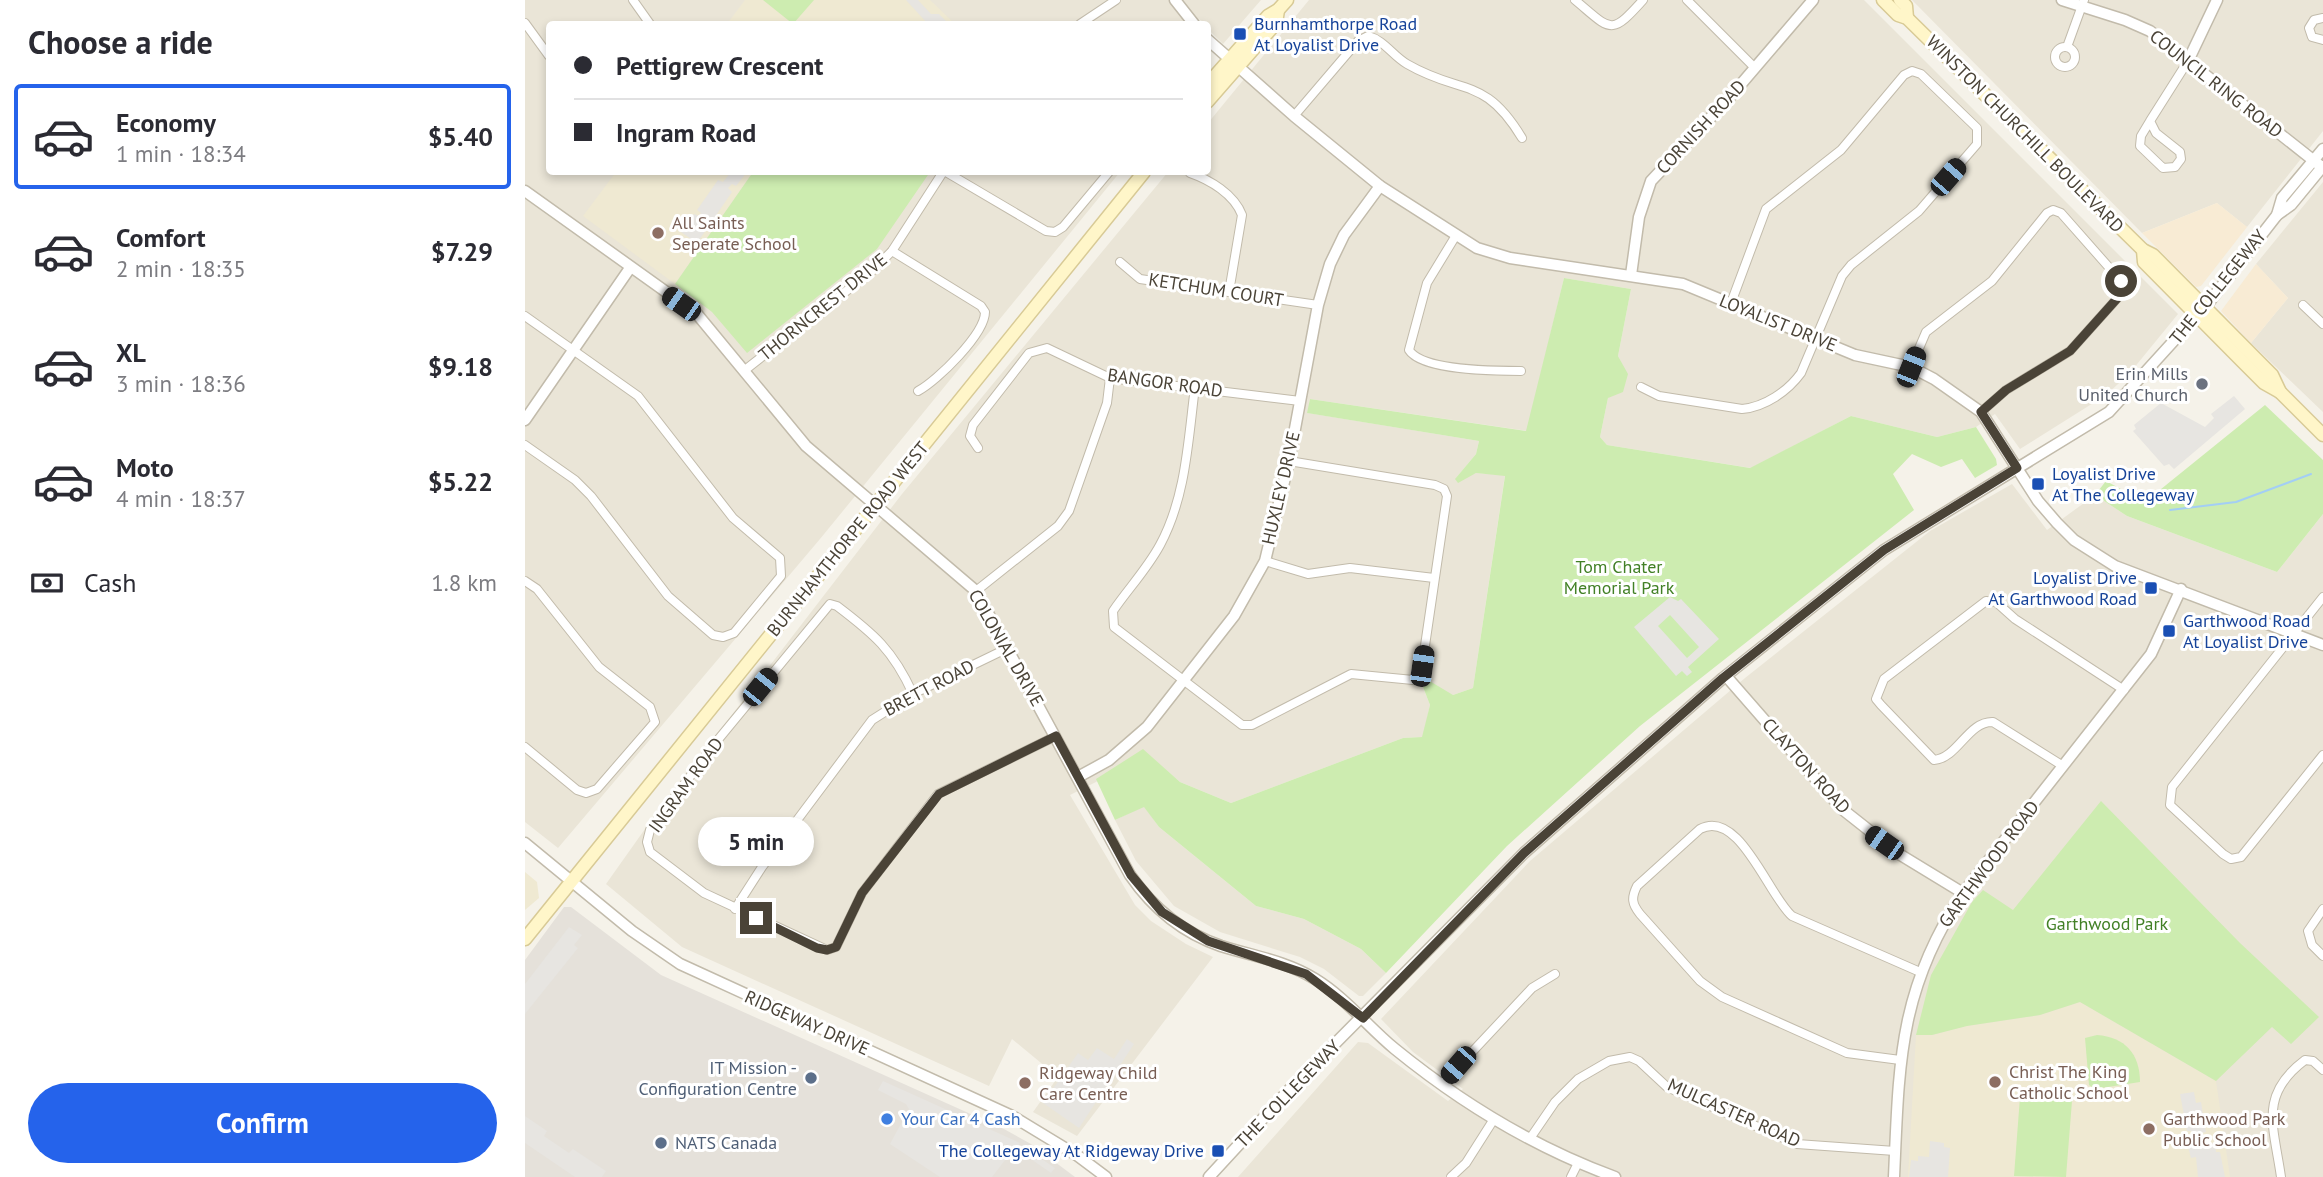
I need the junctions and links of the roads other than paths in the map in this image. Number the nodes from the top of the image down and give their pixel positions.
1 (633, 0) edge
2 (1116, 0) edge
3 (1175, 0) edge
4 (1575, 0) edge
5 (1643, 0) edge
6 (1687, 0) edge
7 (1813, 0) edge
8 (1882, 0) edge
9 (1900, 0) edge
10 (2062, 0) edge
11 (2217, 0) edge
12 (2083, 3) edge
13 (1283, 5) edge
14 (1907, 18) junction
15 (2323, 18) edge
16 (648, 21) edge
17 (1084, 21) edge
18 (1192, 21) edge
19 (525, 23) edge
20 (2323, 40) edge
21 (1211, 43) edge
22 (2067, 47) dead end
23 (546, 51) edge
24 (2188, 61) junction
25 (1233, 63) junction
26 (1755, 68) junction
27 (1211, 82) edge
28 (1211, 96) edge
29 (1294, 117) junction
30 (2150, 121) junction
31 (1523, 138) dead end
32 (2323, 149) edge
33 (2320, 165) edge
34 (943, 175) edge
35 (950, 175) edge
36 (1107, 175) edge
37 (1142, 175) edge
38 (1196, 175) edge
39 (1380, 186) junction
40 (525, 191) edge
41 (1455, 237) junction
42 (892, 251) junction
43 (1120, 262) dead end
44 (631, 268) junction
45 (1631, 275) junction
46 (1229, 292) junction
47 (1731, 303) junction
48 (2303, 304) dead end
49 (1318, 305) junction
50 (2201, 311) junction
51 (525, 316) edge
52 (2323, 324) edge
53 (1815, 339) junction
54 (574, 349) junction
55 (1911, 367) junction
56 (745, 370) junction
57 (1521, 371) dead end
58 (1110, 378) junction
59 (1195, 387) junction
60 (1641, 387) dead end
61 (918, 391) dead end
62 (1300, 401) junction
63 (1981, 412) junction
64 (525, 420) edge
65 (2323, 435) edge
66 (525, 445) edge
67 (978, 448) dead end
68 (1289, 461) junction
69 (2017, 468) junction
70 (875, 505) junction
71 (1265, 561) junction
72 (1434, 578) junction
73 (525, 581) edge
74 (2181, 589) junction
75 (976, 591) junction
76 (2323, 597) edge
77 (2294, 634) junction
78 (2323, 645) edge
79 (1008, 648) junction
80 (1726, 676) junction
81 (1181, 680) junction
82 (2124, 690) junction
83 (913, 694) junction
84 (1056, 736) junction
85 (525, 747) edge
86 (2323, 755) edge
87 (2063, 766) junction
88 (1077, 777) junction
89 (525, 843) edge
90 (571, 882) junction
91 (1963, 893) junction
92 (736, 909) junction
93 (2323, 909) edge
94 (525, 939) edge
95 (2323, 956) edge
96 (1920, 972) junction
97 (1555, 974) dead end
98 (1363, 1018) junction
99 (1901, 1060) junction
100 (2323, 1070) edge
101 (1442, 1084) junction
102 (1494, 1119) junction
103 (1531, 1137) junction
104 (1895, 1151) junction
105 (1578, 1163) junction
106 (1106, 1177) edge
107 (1209, 1177) edge
108 (1451, 1177) edge
109 (1571, 1177) edge
110 (1615, 1177) edge
111 (1894, 1177) edge
112 (2281, 1177) edge

1 - 16 street
2 - 17 street
3 - 18 street
4 - 5 street
6 - 26 street
7 - 26 street, CORNISH ROAD
8 - 14 main road, WINSTON CHURCHILL BOULEVARD
9 - 14 main road, WINSTON CHURCHILL BOULEVARD
10 - 12 street, COUNCIL RING ROAD
11 - 24 street
12 - 22 street
12 - 24 street, COUNCIL RING ROAD
13 - 25 main road
14 - 50 main road, WINSTON CHURCHILL BOULEVARD
15 - 20 street
19 - 23 street
21 - 25 street, LOYALIST DRIVE
24 - 30 street
24 - 33 street, COUNCIL RING ROAD
25 - 27 main road
25 - 28 main road
25 - 29 street, LOYALIST DRIVE
26 - 45 street, CORNISH ROAD
29 - 31 street
29 - 39 street, LOYALIST DRIVE
30 - 30 street
32 - 33 street, THE COLLEGEWAY
33 - 50 street, THE COLLEGEWAY
34 - 42 street, THORNCREST DRIVE
35 - 36 street
37 - 70 main road, BURNHAMTHORPE ROAD WEST
38 - 46 street
39 - 41 street, LOYALIST DRIVE
39 - 49 street, HUXLEY DRIVE
40 - 44 street, COLONIAL DRIVE
41 - 45 street, LOYALIST DRIVE
41 - 57 street
42 - 56 street, THORNCREST DRIVE
42 - 61 street
43 - 46 street, KETCHUM COURT
44 - 54 street
44 - 56 street, COLONIAL DRIVE
45 - 47 street, LOYALIST DRIVE
46 - 49 street, KETCHUM COURT
47 - 53 street, LOYALIST DRIVE
47 - 53 street
48 - 52 street
49 - 62 street, HUXLEY DRIVE
50 - 65 main road, WINSTON CHURCHILL BOULEVARD
50 - 69 street, THE COLLEGEWAY
51 - 54 street
53 - 55 street, LOYALIST DRIVE
53 - 60 street
54 - 64 street
54 - 66 street
55 - 63 street, LOYALIST DRIVE
55 - 63 street
56 - 70 street, COLONIAL DRIVE
58 - 59 street, BANGOR ROAD
58 - 67 street, BANGOR ROAD
58 - 75 street
59 - 62 street, BANGOR ROAD
59 - 81 street
62 - 68 street, HUXLEY DRIVE
63 - 69 street, LOYALIST DRIVE
68 - 71 street, HUXLEY DRIVE
68 - 72 street
69 - 74 street, LOYALIST DRIVE
69 - 80 street, THE COLLEGEWAY
70 - 75 street, COLONIAL DRIVE
70 - 90 main road, BURNHAMTHORPE ROAD WEST
71 - 72 street
71 - 81 street, HUXLEY DRIVE
72 - 81 street
73 - 85 street
74 - 77 street, LOYALIST DRIVE
74 - 82 street, GARTHWOOD ROAD
75 - 79 street, COLONIAL DRIVE
76 - 77 street
77 - 78 street, LOYALIST DRIVE
77 - 86 street
79 - 83 street, BRETT ROAD
79 - 84 street, COLONIAL DRIVE
80 - 91 street, CLAYTON ROAD
80 - 98 street, THE COLLEGEWAY
81 - 88 street, HUXLEY DRIVE
82 - 87 street, GARTHWOOD ROAD
82 - 87 street
83 - 92 street, BRETT ROAD
83 - 92 street, INGRAM ROAD
84 - 88 street, COLONIAL DRIVE
84 - 92 street, INGRAM ROAD
87 - 91 street, GARTHWOOD ROAD
88 - 98 street, COLONIAL DRIVE
89 - 90 street, RIDGEWAY DRIVE
90 - 94 main road, BURNHAMTHORPE ROAD WEST
90 - 106 street, RIDGEWAY DRIVE
91 - 96 street, GARTHWOOD ROAD
93 - 95 street
96 - 99 street, GARTHWOOD ROAD
96 - 99 street
97 - 101 street
98 - 101 street, COLONIAL DRIVE
98 - 107 street, THE COLLEGEWAY
99 - 104 street, GARTHWOOD ROAD
100 - 112 street
101 - 102 street, COLONIAL DRIVE
102 - 103 street, COLONIAL DRIVE
102 - 108 street
103 - 104 street, MULCASTER ROAD
103 - 105 street, COLONIAL DRIVE
104 - 111 street, GARTHWOOD ROAD
105 - 109 street
105 - 110 street, COLONIAL DRIVE

